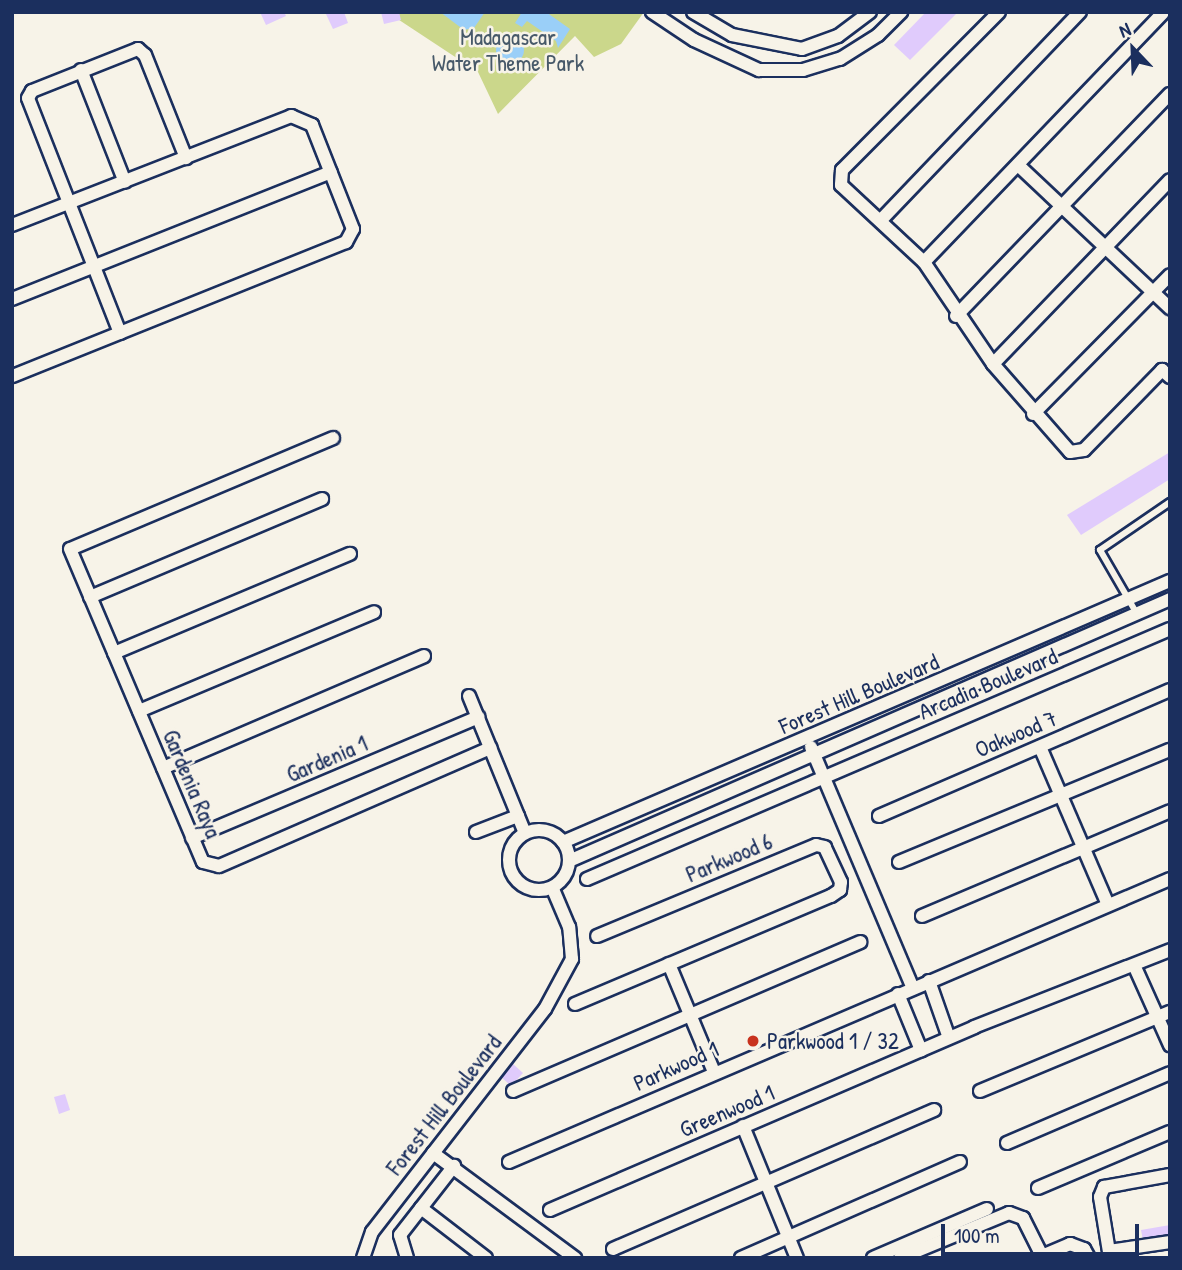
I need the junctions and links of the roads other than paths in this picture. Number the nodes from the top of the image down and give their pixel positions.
1 (652, 12) edge
2 (694, 12) edge
3 (870, 12) edge
4 (901, 12) edge
5 (999, 12) edge
6 (1080, 12) edge
7 (1163, 13) edge
8 (1170, 19) edge
9 (81, 71) junction
10 (1170, 94) edge
11 (186, 158) junction
12 (1018, 165) junction
13 (331, 172) junction
14 (1170, 180) edge
15 (125, 182) junction
16 (67, 205) junction
17 (1060, 207) junction
18 (881, 220) junction
19 (12, 225) edge
20 (1104, 250) junction
21 (924, 262) junction
22 (92, 267) junction
23 (1170, 275) edge
24 (1154, 291) junction
25 (12, 299) edge
26 (1170, 308) edge
27 (956, 316) junction
28 (120, 333) junction
29 (993, 364) junction
30 (1167, 370) edge
31 (12, 376) edge
32 (1033, 414) junction
33 (333, 438) dead end
34 (322, 499) dead end
35 (1170, 502) edge
36 (350, 554) dead end
37 (1170, 581) edge
38 (90, 597) junction
39 (1130, 598) junction
40 (1170, 599) edge
41 (374, 612) dead end
42 (1136, 614) junction
43 (1170, 629) edge
44 (114, 653) junction
45 (424, 656) dead end
46 (1170, 690) edge
47 (469, 696) dead end
48 (139, 711) junction
49 (478, 718) junction
50 (808, 739) junction
51 (1040, 747) junction
52 (491, 748) junction
53 (1170, 750) edge
54 (814, 754) junction
55 (163, 768) junction
56 (822, 778) junction
57 (1060, 797) junction
58 (1170, 811) edge
59 (518, 816) junction
60 (878, 816) dead end
61 (476, 832) dead end
62 (525, 833) junction
63 (192, 838) junction
64 (563, 842) junction
65 (1083, 849) junction
66 (569, 862) junction
67 (899, 862) dead end
68 (587, 878) dead end
69 (1170, 879) edge
70 (552, 887) junction
71 (1108, 905) junction
72 (922, 916) dead end
73 (597, 936) dead end
74 (860, 942) dead end
75 (1170, 950) edge
76 (669, 964) junction
77 (1134, 965) junction
78 (929, 981) junction
79 (913, 988) junction
80 (898, 994) junction
81 (575, 1004) dead end
82 (691, 1014) junction
83 (1163, 1015) edge
84 (950, 1038) junction
85 (1170, 1045) edge
86 (921, 1050) junction
87 (714, 1072) junction
88 (1170, 1073) edge
89 (513, 1091) dead end
90 (980, 1091) dead end
91 (934, 1110) dead end
92 (743, 1126) junction
93 (1170, 1132) edge
94 (1007, 1143) dead end
95 (433, 1153) junction
96 (509, 1162) dead end
97 (960, 1162) dead end
98 (454, 1166) junction
99 (1170, 1175) edge
100 (767, 1183) junction
101 (1038, 1188) dead end
102 (421, 1208) junction
103 (987, 1209) dead end
104 (550, 1210) dead end
105 (788, 1237) junction
106 (1170, 1242) edge
107 (613, 1249) dead end
108 (1110, 1254) edge
109 (1039, 1257) edge
110 (363, 1258) edge
111 (407, 1258) edge
112 (486, 1258) edge
113 (575, 1258) edge
114 (741, 1258) edge
115 (797, 1258) edge
116 (873, 1258) edge
117 (900, 1258) edge
118 (1089, 1258) edge

1 - 4 street
2 - 3 street
5 - 18 street
6 - 18 street
7 - 8 street
7 - 12 street
9 - 11 street
9 - 15 street
9 - 16 street
10 - 17 street
11 - 13 street
11 - 15 street
12 - 17 street
12 - 21 street
13 - 22 street
13 - 28 street
14 - 20 street
15 - 16 street
16 - 19 street
16 - 22 street
17 - 20 street
17 - 27 street
18 - 21 street
20 - 24 street
20 - 29 street
21 - 27 street
22 - 25 street
22 - 28 street
23 - 24 street
24 - 26 street
24 - 32 street
27 - 29 street
28 - 31 street
29 - 32 street
30 - 32 street
33 - 38 street, Gardenia Raya
34 - 38 street
35 - 39 lane
36 - 44 street
37 - 39 street, Forest Hill Boulevard
38 - 44 street, Gardenia Raya
39 - 42 lane
39 - 50 street, Forest Hill Boulevard
40 - 42 street, Forest Hill Boulevard
41 - 48 street
42 - 54 street, Forest Hill Boulevard
43 - 56 street, Arcadia Boulevard
44 - 48 street, Gardenia Raya
45 - 55 street
46 - 51 street, Oakwood 7
47 - 49 street
48 - 55 street, Gardenia Raya
49 - 52 street
49 - 63 street, Gardenia 1
50 - 54 street
50 - 64 street, Forest Hill Boulevard
51 - 57 street
51 - 60 street, Oakwood 7
52 - 59 street
52 - 63 street, Gardenia Raya
53 - 57 street
54 - 56 street
54 - 66 street, Forest Hill Boulevard
55 - 63 street, Gardenia Raya
56 - 68 street, Arcadia Boulevard
56 - 79 street
57 - 65 street
57 - 67 street
58 - 65 street
59 - 61 street
59 - 62 street
62 - 64 street
62 - 70 street
64 - 66 street
65 - 71 street
65 - 72 street
66 - 70 street
69 - 71 street, Parkwood 1
70 - 95 street, Forest Hill Boulevard
71 - 78 street, Parkwood 1
73 - 76 street, Parkwood 6
74 - 82 street
75 - 77 street, Greenwood 1
76 - 81 street
76 - 82 street
77 - 83 street
77 - 84 street, Greenwood 1
78 - 79 street, Parkwood 1
78 - 84 street
79 - 80 street, Parkwood 1
80 - 86 street
80 - 87 street, Parkwood 1
82 - 87 street
82 - 89 street
83 - 85 street
83 - 90 street
84 - 86 street, Greenwood 1
86 - 92 street, Greenwood 1
87 - 96 street, Parkwood 1
88 - 94 street
91 - 100 street
92 - 100 street
92 - 104 street, Greenwood 1
93 - 101 street
95 - 98 street
95 - 110 street, Forest Hill Boulevard
97 - 105 street
98 - 102 street
98 - 113 street
99 - 108 street
100 - 105 street
100 - 107 street
102 - 111 street
102 - 112 street
103 - 116 street
105 - 114 street
105 - 115 street
106 - 108 street
109 - 117 street
109 - 118 street

